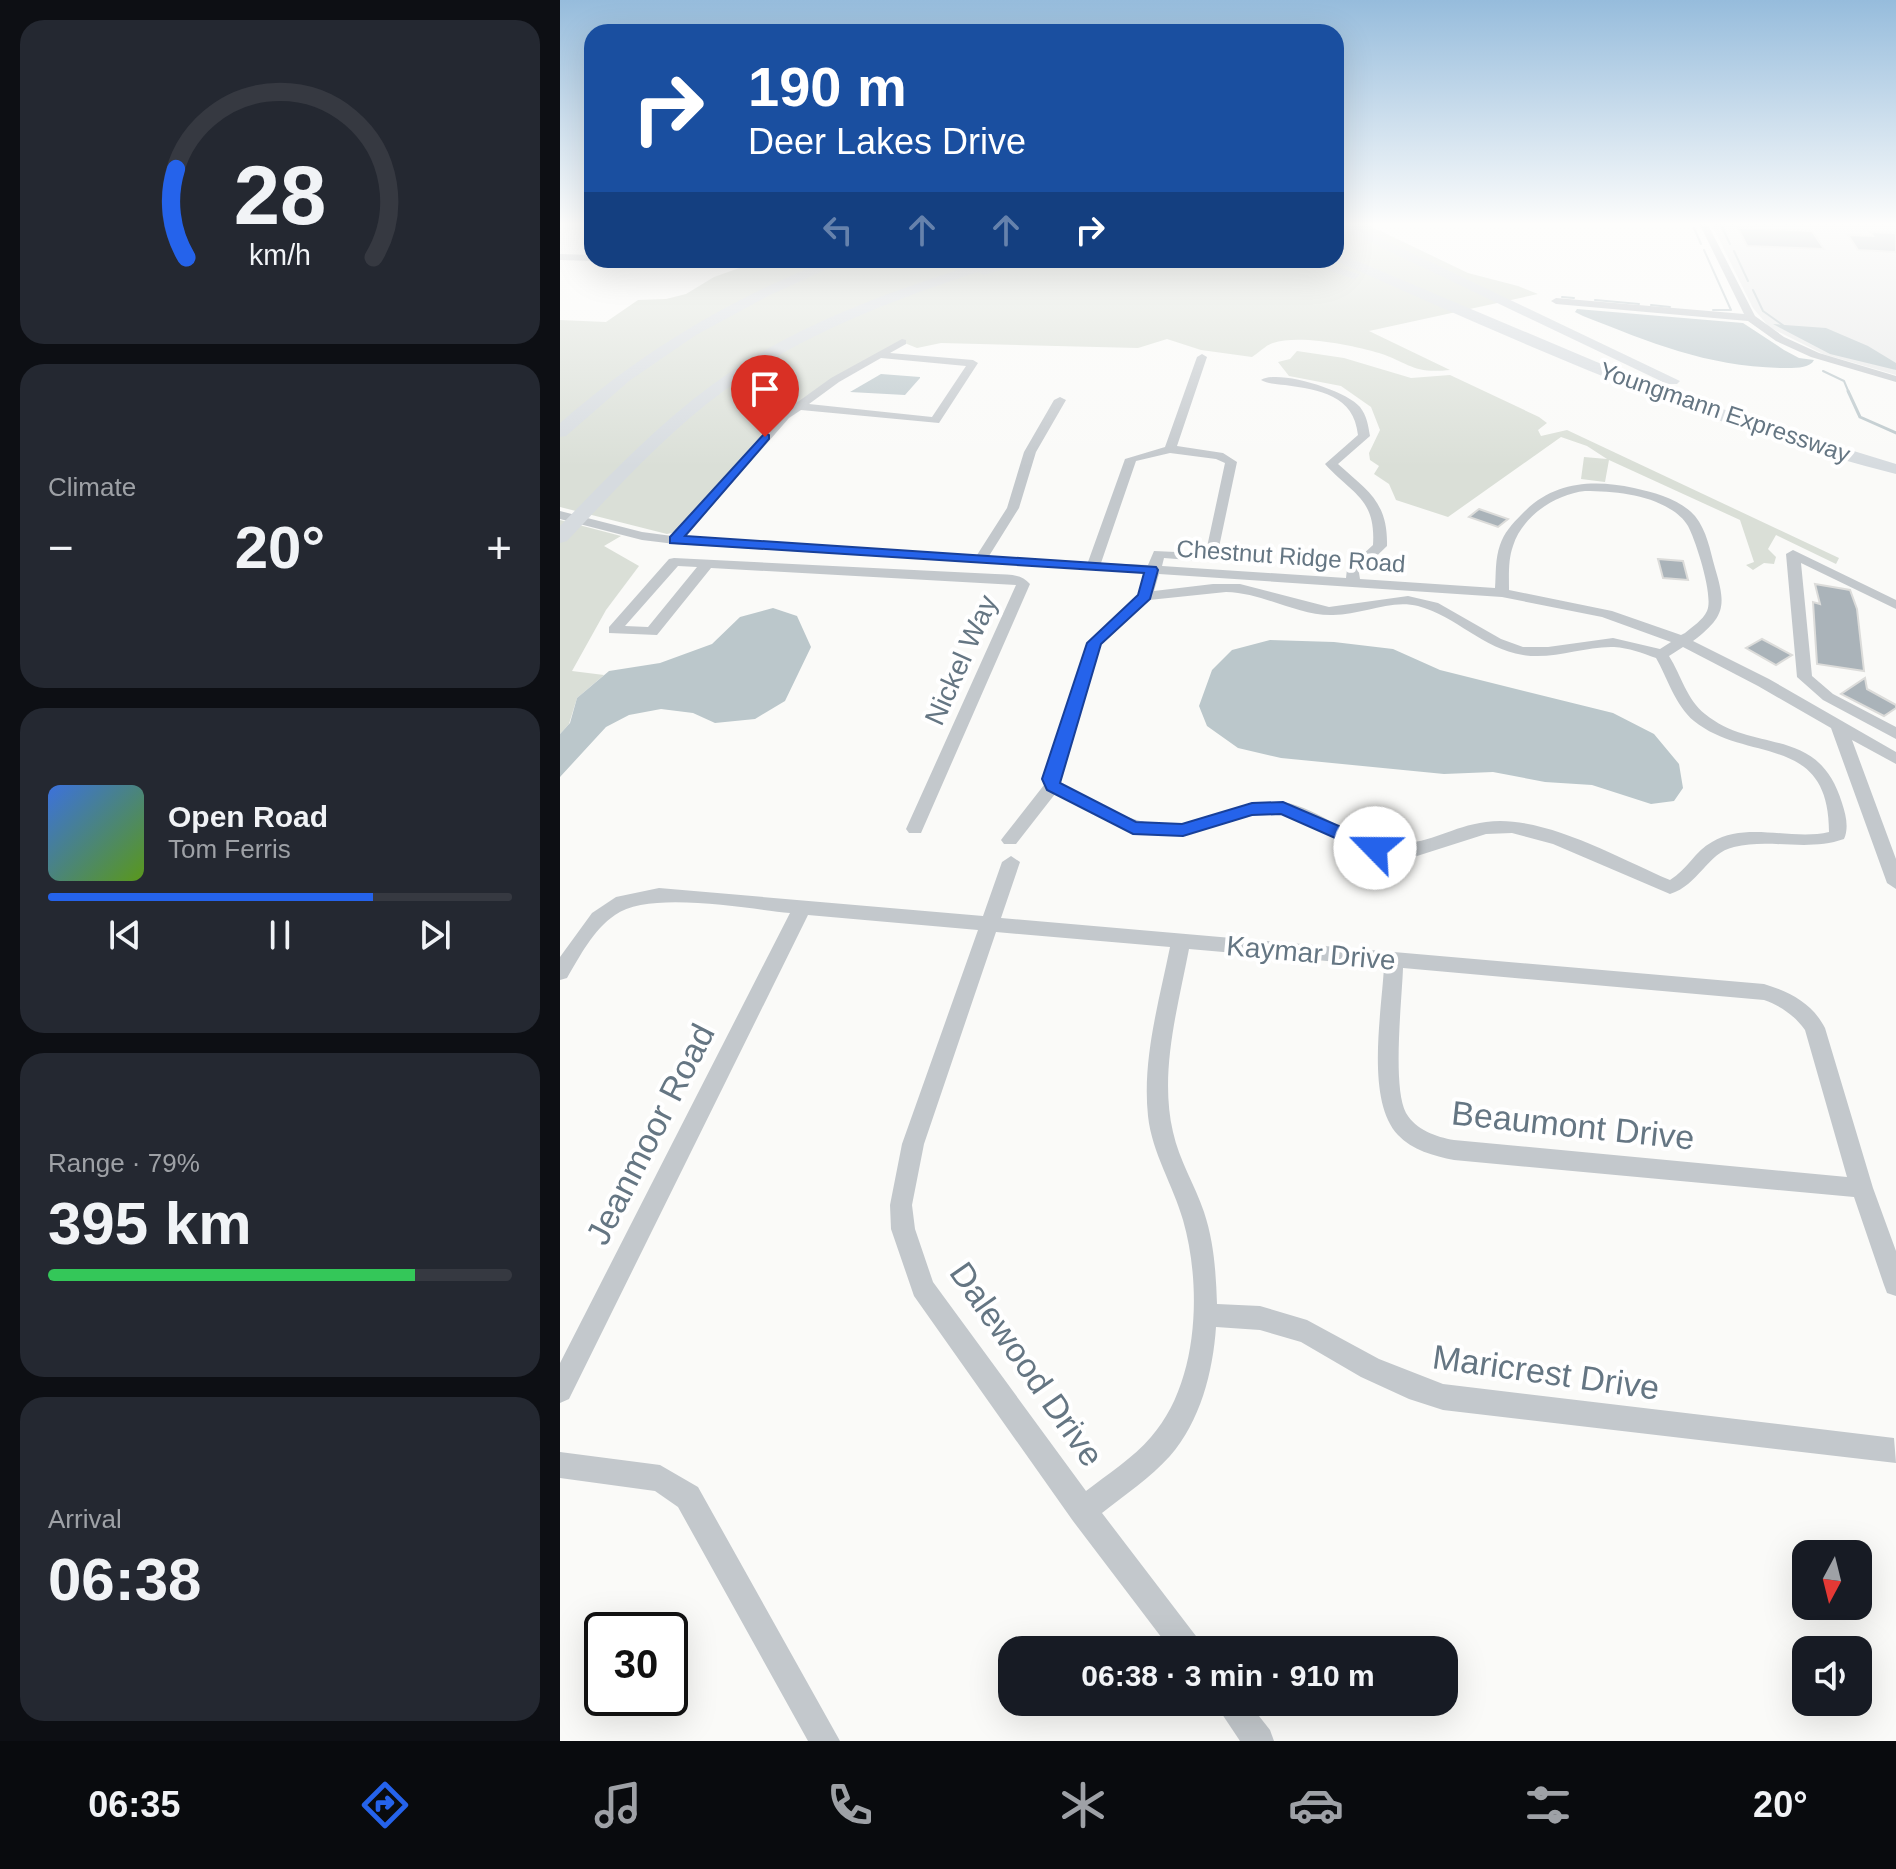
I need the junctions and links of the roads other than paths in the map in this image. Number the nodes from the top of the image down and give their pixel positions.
1 (742, 304) edge
2 (879, 304) edge
3 (1430, 304) edge
4 (1446, 304) edge
5 (1477, 304) edge
6 (1511, 304) edge
7 (1593, 304) edge
8 (1744, 304) edge
9 (1751, 318) junction
10 (902, 342) dead end
11 (1554, 352) junction
12 (878, 355) junction
13 (1202, 357) dead end
14 (1896, 379) edge
15 (1266, 380) dead end
16 (1672, 381) junction
17 (1060, 400) dead end
18 (798, 406) junction
19 (560, 432) edge
20 (1170, 449) junction
21 (1896, 451) edge
22 (1896, 469) edge
23 (560, 515) edge
24 (561, 536) edge
25 (675, 540) junction
26 (980, 560) junction
27 (707, 564) junction
28 (1093, 567) junction
29 (1152, 570) junction
30 (1354, 582) junction
31 (1502, 593) junction
32 (1145, 596) junction
33 (1896, 605) edge
34 (1681, 641) junction
35 (1661, 655) junction
36 (1828, 697) junction
37 (1811, 711) junction
38 (1839, 727) junction
39 (1896, 734) edge
40 (1896, 759) edge
41 (1053, 786) junction
42 (915, 829) dead end
43 (1896, 883) edge
44 (802, 908) junction
45 (988, 926) junction
46 (1181, 942) junction
47 (1394, 960) junction
48 (560, 973) edge
49 (1862, 1188) junction
50 (1896, 1285) edge
51 (1204, 1315) junction
52 (560, 1390) edge
53 (1895, 1452) edge
54 (560, 1465) edge
55 (1083, 1511) junction
56 (1178, 1636) edge
57 (1240, 1716) edge
58 (825, 1741) edge
59 (1259, 1741) edge

1 - 19 highway
2 - 24 highway
3 - 11 highway
4 - 11 highway, Youngmann Expressway
5 - 16 highway, Youngmann Expressway
6 - 16 highway
7 - 9 street
8 - 9 street
9 - 14 street
10 - 12 street
11 - 22 highway, Youngmann Expressway
12 - 18 street
12 - 18 street
13 - 20 street
15 - 30 street
16 - 21 highway, Youngmann Expressway
17 - 26 street
18 - 25 street
20 - 28 street
20 - 29 street
23 - 25 street, Chestnut Ridge Road
25 - 26 street, Chestnut Ridge Road
26 - 28 street, Chestnut Ridge Road
27 - 27 street, Nickel Way
27 - 42 street, Nickel Way
28 - 29 street, Chestnut Ridge Road
29 - 30 street, Chestnut Ridge Road
29 - 32 street
30 - 31 street, Chestnut Ridge Road
31 - 34 street, Chestnut Ridge Road
31 - 34 street
32 - 35 street
32 - 41 street
33 - 36 street
34 - 35 street
34 - 37 street, Chestnut Ridge Road
35 - 41 street
36 - 37 street
36 - 39 street
37 - 38 street, Chestnut Ridge Road
38 - 40 street, Chestnut Ridge Road
38 - 43 street
41 - 45 street, Dalewood Drive
44 - 45 street, Kaymar Drive
44 - 48 street, Kaymar Drive
44 - 52 street, Jeanmoor Road
45 - 46 street, Kaymar Drive
45 - 55 street, Dalewood Drive
46 - 47 street, Kaymar Drive
46 - 51 street
47 - 49 street, Kaymar Drive
47 - 49 street, Beaumont Drive
49 - 50 street, Kaymar Drive
51 - 53 street, Maricrest Drive
51 - 55 street
54 - 58 street
55 - 56 street, Dalewood Drive
57 - 59 street

